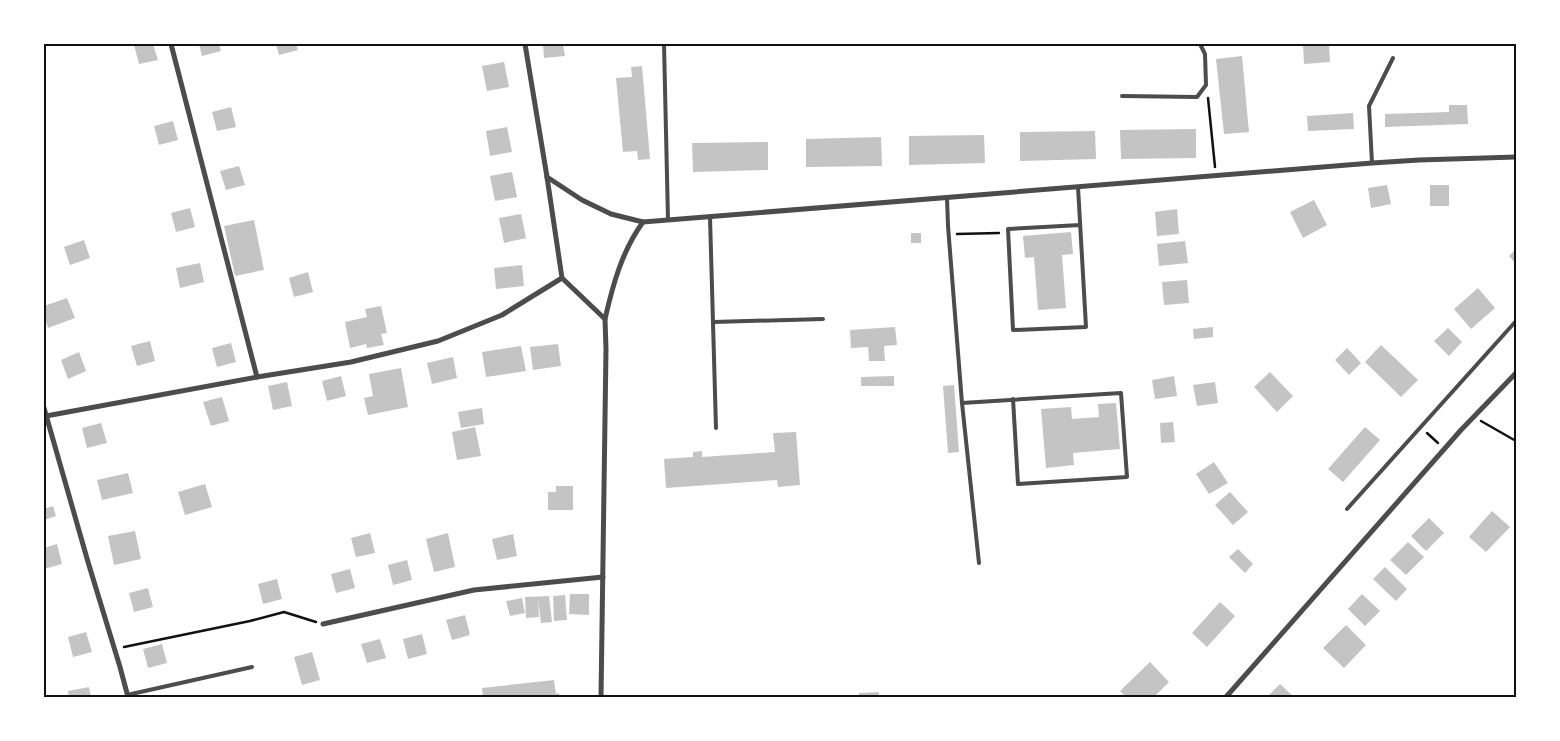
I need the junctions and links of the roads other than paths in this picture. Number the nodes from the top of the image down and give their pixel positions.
1 (171, 44) edge
2 (525, 44) edge
3 (664, 44) edge
4 (1200, 44) edge
5 (1393, 58) dead end
6 (1122, 96) dead end
7 (1516, 157) edge
8 (1372, 163) junction
9 (547, 177) junction
10 (1078, 187) junction
11 (947, 198) junction
12 (710, 216) junction
13 (668, 220) junction
14 (642, 222) junction
15 (1080, 225) junction
16 (562, 278) junction
17 (605, 319) junction
18 (823, 320) dead end
19 (1516, 321) edge
20 (713, 322) junction
21 (1516, 373) edge
22 (257, 377) junction
23 (1013, 399) junction
24 (962, 402) junction
25 (44, 408) edge
26 (46, 416) junction
27 (716, 428) dead end
28 (1347, 509) dead end
29 (980, 563) dead end
30 (603, 577) junction
31 (323, 624) road end
32 (252, 667) dead end
33 (127, 696) edge
34 (601, 697) edge
35 (1226, 697) edge

1 - 22 street
2 - 9 street
3 - 13 lane
4 - 6 lane
5 - 8 lane
7 - 8 street
8 - 10 street
9 - 14 street
9 - 16 street
10 - 11 street
10 - 15 lane
11 - 12 street
11 - 24 lane
12 - 13 street
12 - 20 lane
13 - 14 street
14 - 17 street
15 - 15 lane
16 - 17 street
16 - 22 street
17 - 30 street
18 - 20 lane
19 - 28 lane
20 - 27 lane
21 - 35 street
22 - 26 street
23 - 23 lane
23 - 24 lane
24 - 29 lane
25 - 26 street
26 - 33 street
30 - 31 street
30 - 34 street
32 - 33 lane

